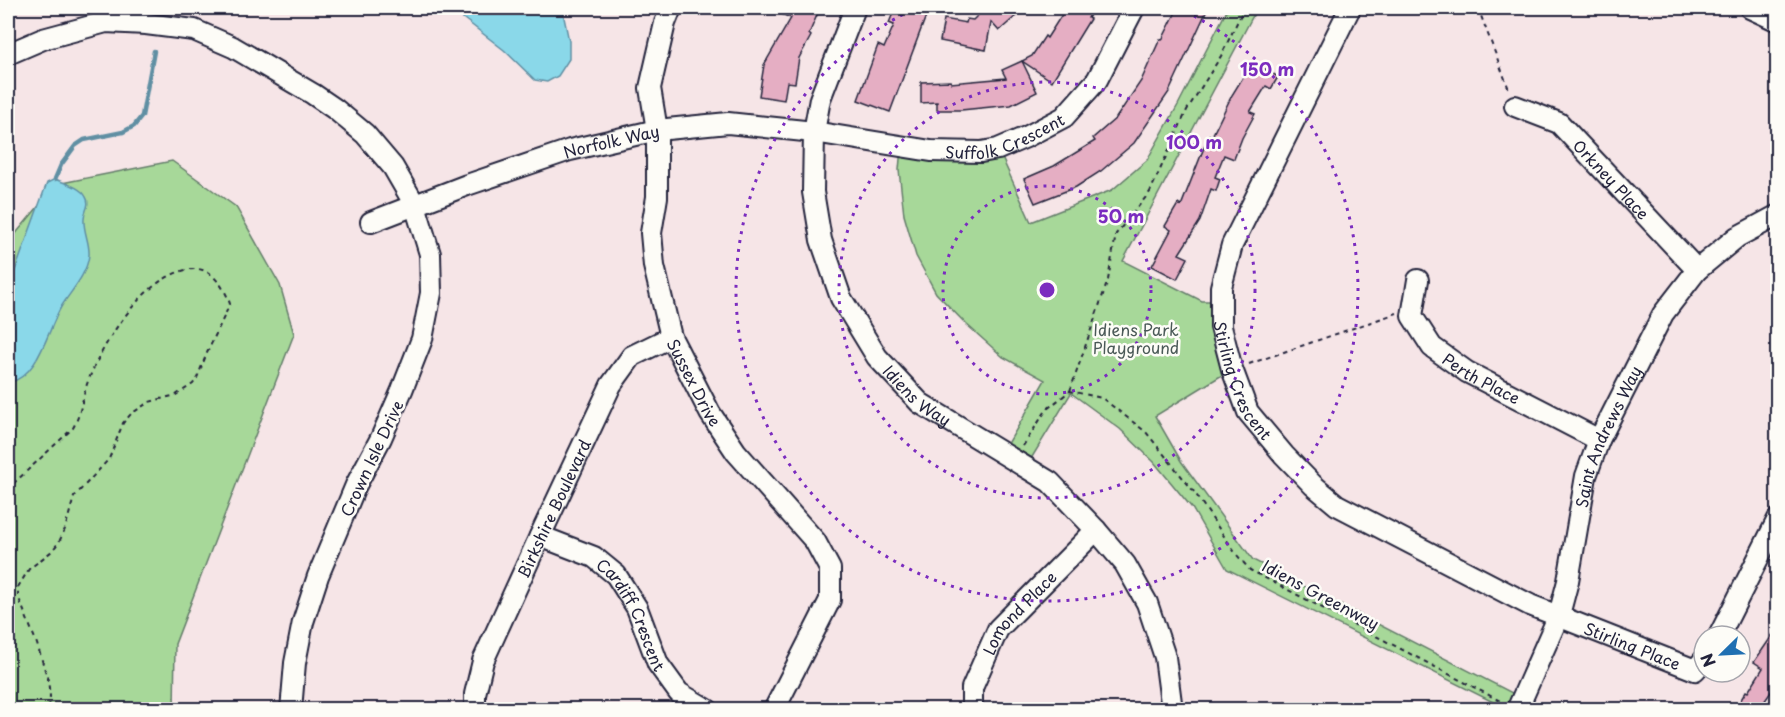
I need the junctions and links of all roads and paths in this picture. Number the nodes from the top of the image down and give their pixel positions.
1 (671, 8) edge
2 (855, 8) edge
3 (1134, 8) edge
4 (1244, 8) edge
5 (1350, 8) edge
6 (1478, 8) edge
7 (1750, 8) edge
8 (1778, 21) edge
9 (8, 54) edge
10 (1515, 106) joint
11 (657, 130) junction
12 (814, 132) junction
13 (415, 205) junction
14 (1778, 215) edge
15 (370, 222) dead end
16 (1697, 270) junction
17 (1418, 279) dead end
18 (1414, 308) junction
19 (671, 337) junction
20 (1232, 369) junction
21 (1070, 391) junction
22 (1599, 440) junction
23 (1014, 461) junction
24 (8, 501) edge
25 (1778, 519) edge
26 (1096, 530) junction
27 (540, 536) junction
28 (1559, 615) junction
29 (1725, 624) edge
30 (1692, 669) edge
31 (1517, 709) edge
32 (49, 710) edge
33 (291, 710) edge
34 (475, 710) edge
35 (708, 710) edge
36 (774, 710) edge
37 (972, 710) edge
38 (1172, 710) edge

1 - 11 street, Sussex Drive
2 - 12 street, Idiens Way
3 - 12 street, Suffolk Crescent
4 - 21 path
5 - 20 street, Stirling Crescent
6 - 10 path
7 - 8 street
9 - 13 street, Crown Isle Drive
10 - 16 street, Orkney Place
11 - 12 street, Norfolk Way
11 - 13 street, Norfolk Way
11 - 19 street, Sussex Drive
12 - 23 street, Idiens Way
13 - 15 street
13 - 33 street, Crown Isle Drive
14 - 16 street, Saint Andrews Way
16 - 22 street, Saint Andrews Way
17 - 18 street, Perth Place
18 - 20 path
18 - 22 street, Perth Place
19 - 27 street, Birkshire Boulevard
19 - 36 street, Sussex Drive
20 - 28 street, Stirling Crescent
21 - 23 path
21 - 31 path, Idiens Greenway
22 - 28 street, Saint Andrews Way
23 - 26 street, Idiens Way
24 - 32 path
25 - 29 street
26 - 37 street, Lomond Place
26 - 38 street, Idiens Way
27 - 34 street, Birkshire Boulevard
27 - 35 street, Cardiff Crescent
28 - 30 street, Stirling Place
28 - 31 street, Saint Andrews Way

